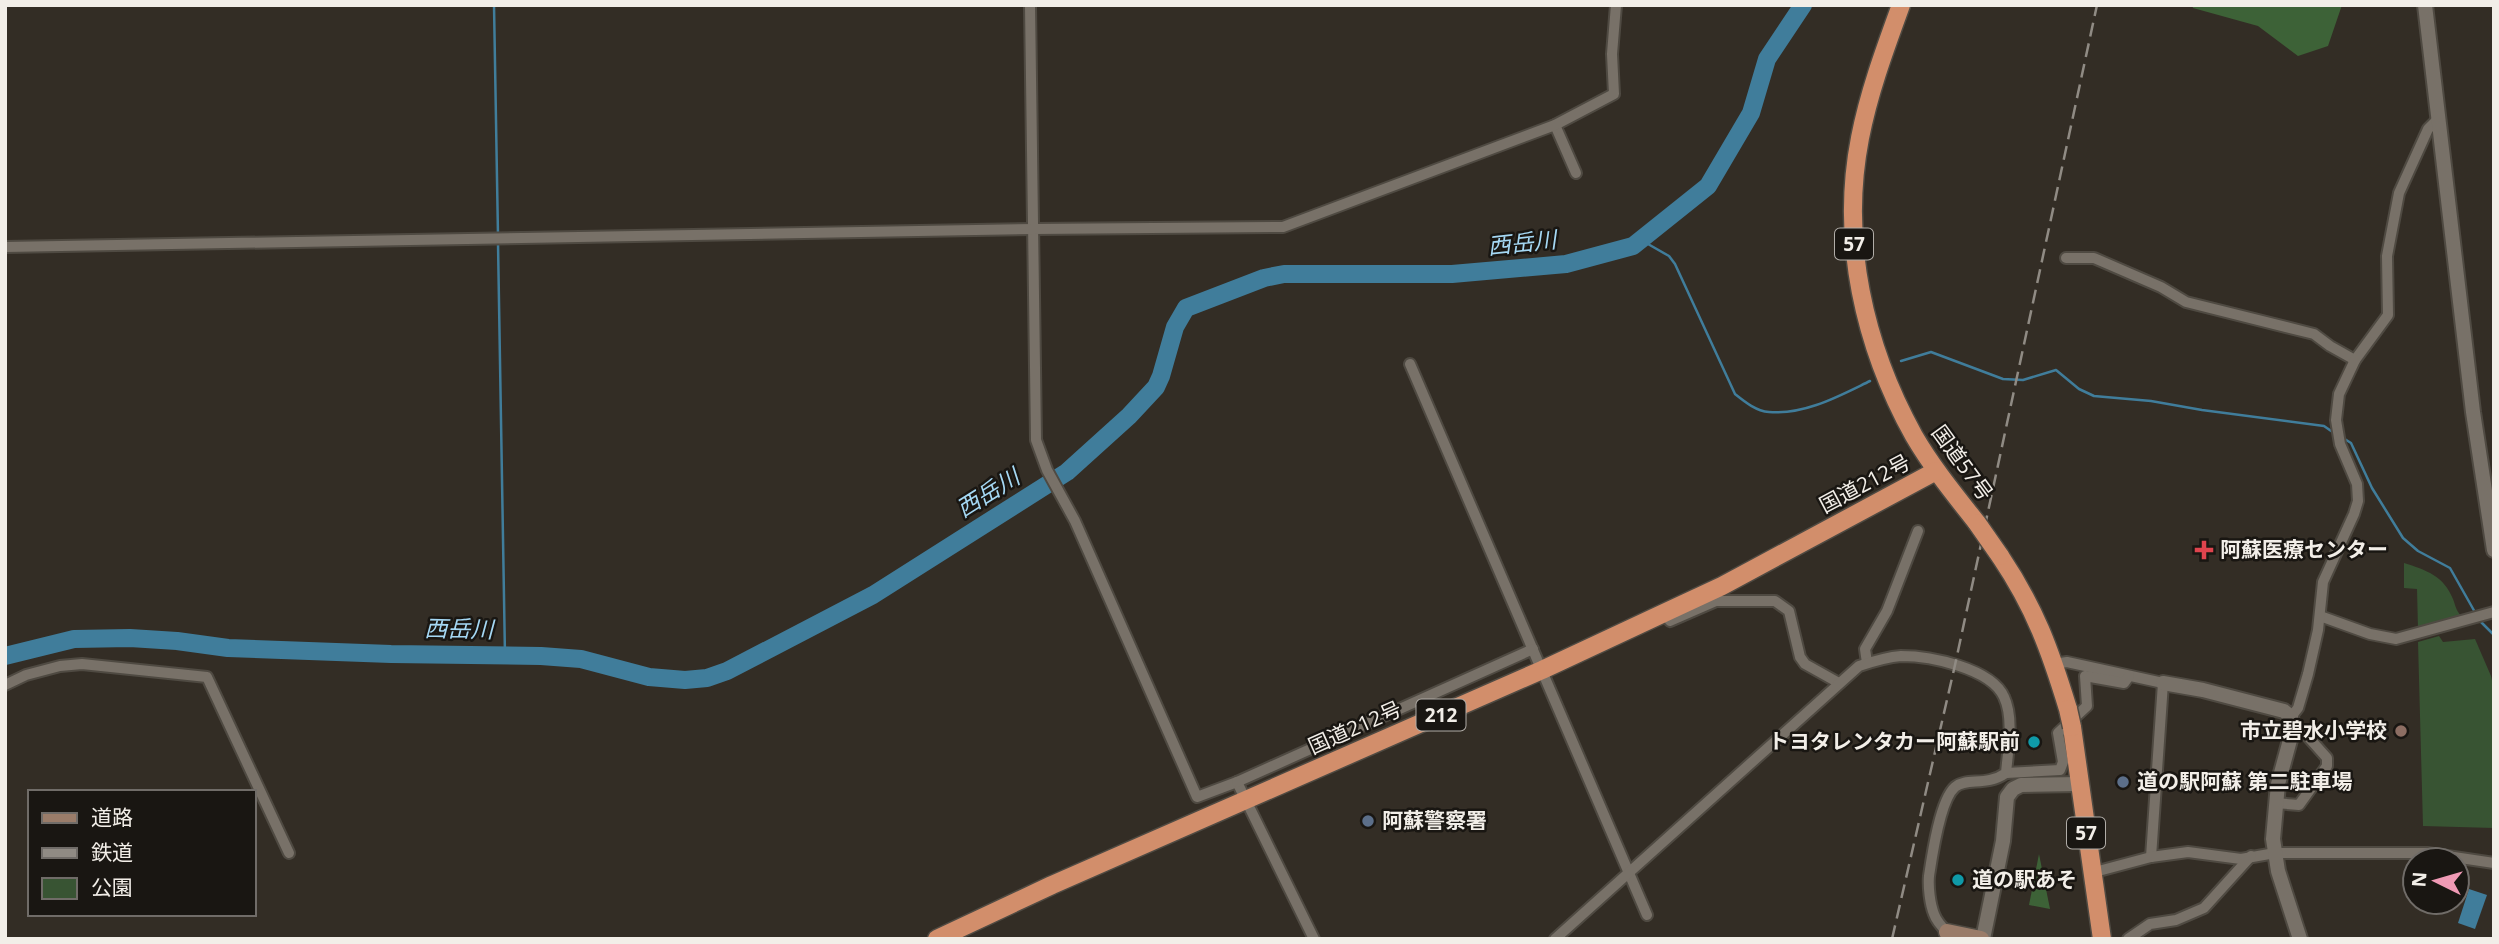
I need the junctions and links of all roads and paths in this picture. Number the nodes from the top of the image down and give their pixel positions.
1 (1030, 5) edge
2 (1616, 5) edge
3 (1901, 5) edge
4 (2425, 5) edge
5 (2440, 118) junction
6 (1555, 125) junction
7 (1576, 173) dead end
8 (1034, 229) junction
9 (5, 247) edge
10 (2066, 258) dead end
11 (2355, 360) junction
12 (1410, 364) dead end
13 (1936, 471) junction
14 (1918, 530) dead end
15 (2494, 550) edge
16 (1664, 613) junction
17 (2490, 613) edge
18 (2320, 616) junction
19 (1533, 649) junction
20 (1867, 663) junction
21 (2054, 664) junction
22 (1542, 670) junction
23 (2129, 676) junction
24 (1839, 683) junction
25 (2164, 683) junction
26 (5, 685) edge
27 (2291, 717) junction
28 (2302, 730) dead end
29 (2006, 773) junction
30 (1237, 782) junction
31 (2080, 784) junction
32 (1245, 801) junction
33 (2275, 803) junction
34 (289, 853) dead end
35 (2275, 853) junction
36 (2251, 856) junction
37 (2151, 857) junction
38 (2494, 863) edge
39 (1629, 873) junction
40 (2091, 873) junction
41 (1647, 915) dead end
42 (1947, 932) joint
43 (937, 939) edge
44 (1314, 939) edge
45 (1555, 939) edge
46 (1982, 939) edge
47 (2102, 939) edge
48 (2128, 939) edge
49 (2300, 939) edge

1 - 8 street
2 - 6 street
3 - 13 highway, 国道57号 / 57
4 - 5 street
5 - 11 street
5 - 15 street
6 - 7 street
6 - 8 street
8 - 9 street
8 - 30 street
10 - 11 street
11 - 18 street
12 - 19 street
13 - 16 highway, 国道212号 / 212
13 - 21 highway, 国道57号 / 57, bridge
14 - 20 street
16 - 22 highway, 国道212号 / 212
16 - 24 street
17 - 18 street
18 - 27 street
19 - 22 street
19 - 30 street
20 - 24 street
20 - 29 street
21 - 23 street
21 - 31 highway, 国道57号 / 57
22 - 32 highway, 国道212号 / 212
22 - 39 street
23 - 25 street
23 - 29 street
24 - 39 street
25 - 27 street
25 - 37 street
26 - 34 street
27 - 33 street
28 - 33 street
29 - 42 street
30 - 32 street
31 - 40 highway, 国道57号 / 57
31 - 46 street
32 - 43 highway, 国道212号 / 212
32 - 44 street
33 - 35 street
35 - 36 street
35 - 38 street
35 - 49 street
36 - 37 street
36 - 48 street
37 - 40 street
39 - 41 street
39 - 45 street
40 - 47 highway, 国道57号 / 57
42 - 46 main road

